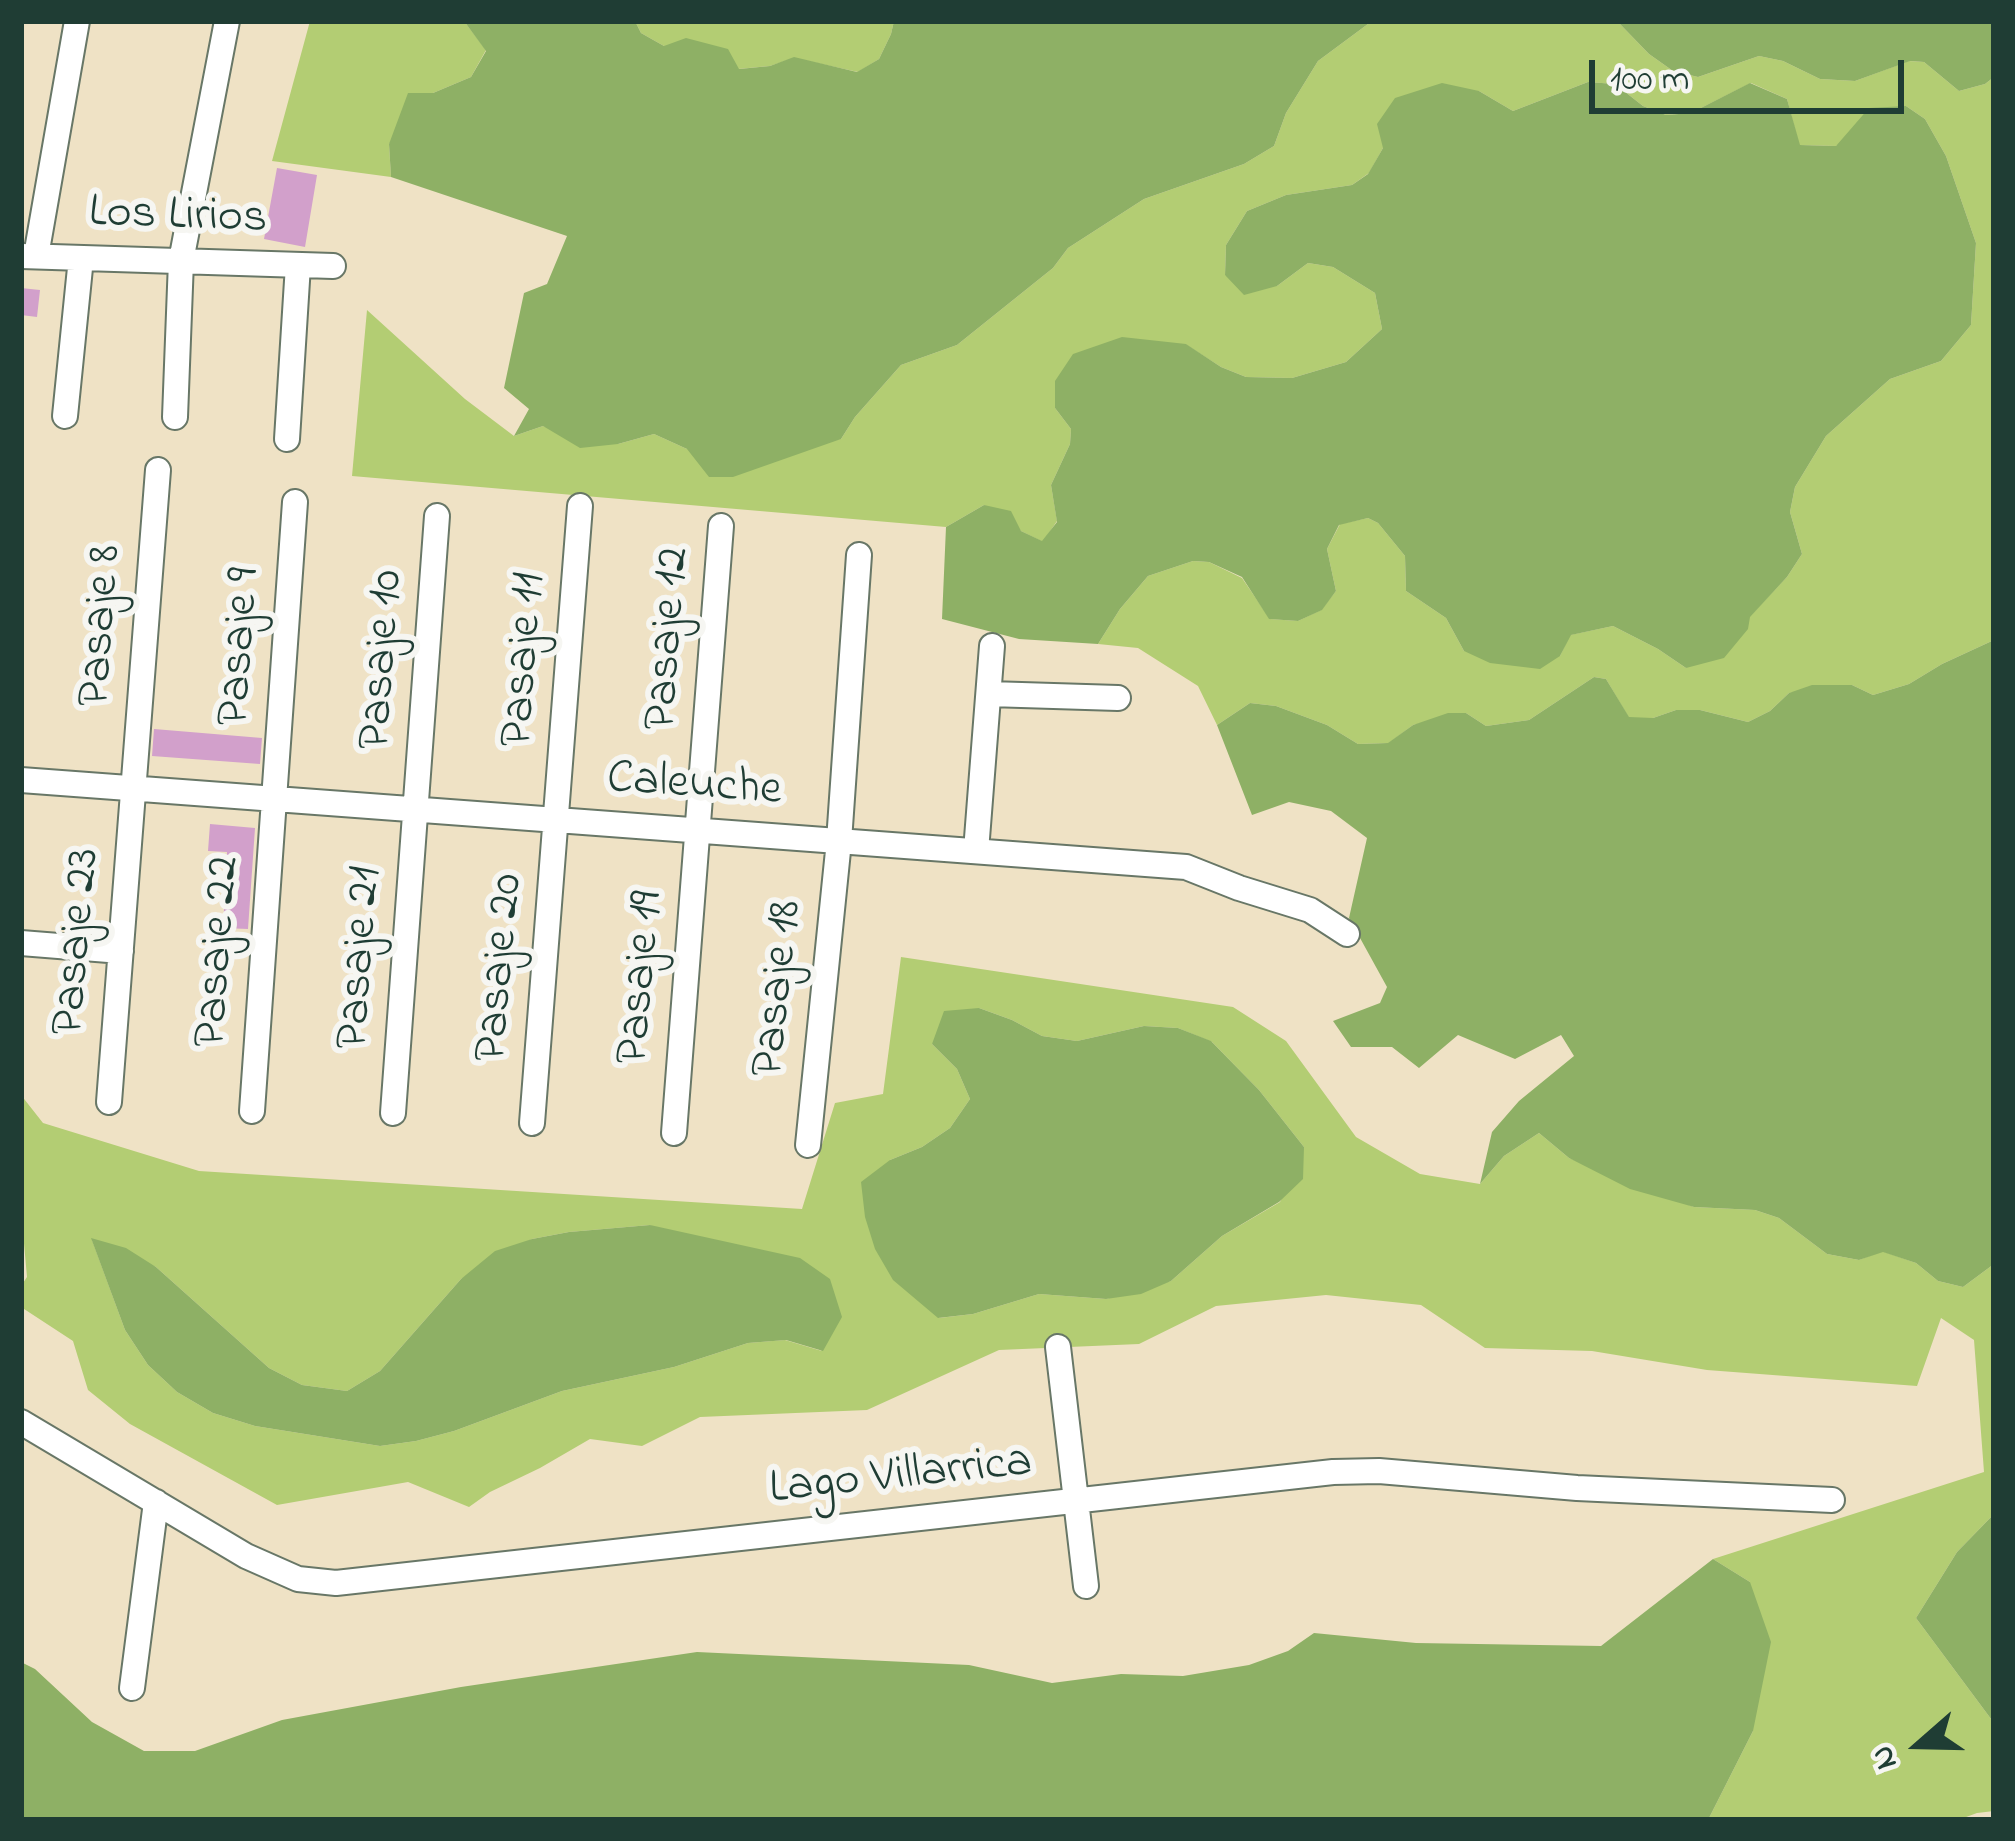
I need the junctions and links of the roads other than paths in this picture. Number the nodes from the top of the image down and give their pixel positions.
1 (76, 21) edge
2 (227, 21) edge
3 (28, 256) edge
4 (81, 258) junction
5 (182, 261) junction
6 (298, 265) junction
7 (333, 266) dead end
8 (65, 416) dead end
9 (176, 417) dead end
10 (286, 439) dead end
11 (158, 470) dead end
12 (296, 502) dead end
13 (580, 506) dead end
14 (437, 516) dead end
15 (721, 526) dead end
16 (859, 555) dead end
17 (992, 646) dead end
18 (989, 694) junction
19 (1118, 698) dead end
20 (21, 780) edge
21 (134, 788) junction
22 (274, 799) junction
23 (417, 809) junction
24 (557, 820) junction
25 (699, 830) junction
26 (838, 841) junction
27 (976, 851) junction
28 (1347, 934) dead end
29 (21, 943) edge
30 (121, 951) junction
31 (109, 1102) dead end
32 (252, 1111) dead end
33 (393, 1113) dead end
34 (532, 1123) dead end
35 (674, 1133) dead end
36 (808, 1145) dead end
37 (1058, 1347) dead end
38 (21, 1422) edge
39 (1832, 1500) dead end
40 (156, 1502) junction
41 (1076, 1502) junction
42 (1086, 1586) dead end
43 (132, 1688) dead end

1 - 3 street
2 - 5 street
3 - 4 street, Los Lirios
4 - 5 street, Los Lirios
4 - 8 street
5 - 6 street, Los Lirios
5 - 9 street
6 - 7 street, Los Lirios
6 - 10 street
11 - 21 street, Pasaje 8
12 - 22 street, Pasaje 9
13 - 24 street, Pasaje 11
14 - 23 street, Pasaje 10
15 - 25 street, Pasaje 12
16 - 26 street, Pasaje 18
17 - 18 street
18 - 19 street
18 - 27 street
20 - 21 street, Caleuche
21 - 22 street, Caleuche
21 - 30 street, Pasaje 23
22 - 23 street, Caleuche
22 - 32 street, Pasaje 22
23 - 24 street, Caleuche
23 - 33 street, Pasaje 21
24 - 25 street, Caleuche
24 - 34 street, Pasaje 20
25 - 26 street, Caleuche
25 - 35 street, Pasaje 19
26 - 27 street, Caleuche
26 - 36 street, Pasaje 18
27 - 28 street, Caleuche
29 - 30 street
30 - 31 street, Pasaje 23
37 - 41 street
38 - 40 street, Lago Villarrica
39 - 41 street, Lago Villarrica
40 - 41 street, Lago Villarrica
40 - 43 street
41 - 42 street

